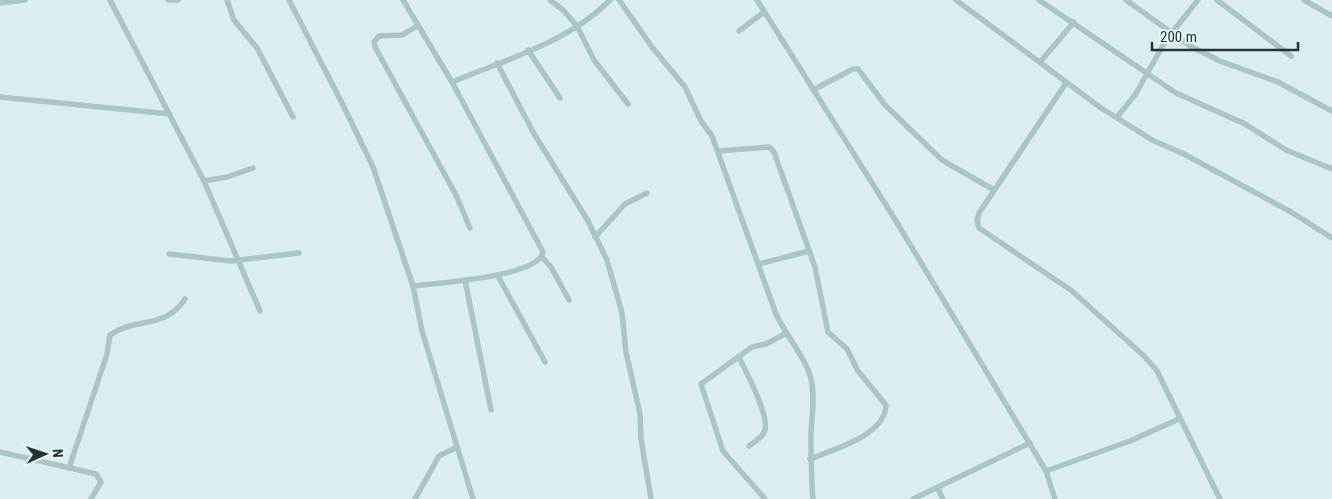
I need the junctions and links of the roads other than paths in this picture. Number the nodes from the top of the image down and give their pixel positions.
1 (25, 0) edge
2 (110, 0) edge
3 (168, 0) edge
4 (178, 0) edge
5 (227, 0) edge
6 (289, 0) edge
7 (403, 0) edge
8 (550, 0) edge
9 (610, 0) edge
10 (619, 0) edge
11 (757, 0) edge
12 (956, 0) edge
13 (1039, 0) edge
14 (1126, 0) edge
15 (1198, 0) edge
16 (1217, 0) edge
17 (1304, 0) edge
18 (0, 3) edge
19 (764, 12) junction
20 (1332, 16) edge
21 (1074, 22) junction
22 (417, 26) junction
23 (577, 26) junction
24 (739, 31) dead end
25 (1171, 31) junction
26 (528, 50) junction
27 (1292, 56) dead end
28 (1041, 61) junction
29 (497, 64) junction
30 (1145, 74) junction
31 (452, 82) junction
32 (1066, 83) junction
33 (812, 90) junction
34 (0, 97) edge
35 (560, 98) dead end
36 (628, 104) dead end
37 (1332, 110) edge
38 (170, 114) junction
39 (293, 118) dead end
40 (1116, 118) junction
41 (718, 151) junction
42 (253, 168) dead end
43 (1332, 169) edge
44 (204, 181) junction
45 (994, 190) junction
46 (647, 193) dead end
47 (470, 228) dead end
48 (595, 237) junction
49 (1332, 238) edge
50 (809, 252) junction
51 (299, 253) dead end
52 (169, 254) dead end
53 (542, 257) junction
54 (238, 260) junction
55 (759, 264) junction
56 (498, 276) junction
57 (465, 280) junction
58 (413, 286) junction
59 (185, 299) dead end
60 (569, 300) dead end
61 (260, 311) dead end
62 (785, 334) junction
63 (739, 357) junction
64 (545, 362) dead end
65 (491, 410) dead end
66 (1179, 419) junction
67 (1030, 444) junction
68 (749, 446) dead end
69 (457, 447) junction
70 (0, 452) edge
71 (810, 459) junction
72 (69, 468) junction
73 (1046, 470) junction
74 (938, 489) junction
75 (91, 499) edge
76 (415, 499) edge
77 (473, 499) edge
78 (651, 499) edge
79 (765, 499) edge
80 (813, 499) edge
81 (913, 499) edge
82 (943, 499) edge
83 (1055, 499) edge
84 (1220, 499) edge

1 - 18 street
2 - 38 street
3 - 4 street
5 - 39 street
6 - 58 street
7 - 22 street
8 - 23 street
9 - 23 street
10 - 41 street
11 - 19 street
12 - 28 street
13 - 21 street
14 - 25 street
15 - 25 street
16 - 27 street
17 - 20 street
19 - 24 street
19 - 33 street
21 - 28 street
21 - 30 street
22 - 31 street
22 - 47 street
23 - 26 street
23 - 36 street
25 - 30 street
25 - 37 street
26 - 29 street
26 - 35 street
28 - 32 street
29 - 31 street
29 - 48 street
30 - 40 street
30 - 43 street
31 - 53 street
32 - 40 street
32 - 45 street
33 - 45 street
33 - 67 street
34 - 38 street
38 - 44 street
40 - 49 street
41 - 50 street
41 - 55 street
42 - 44 street
44 - 54 street
45 - 66 street
46 - 48 street
48 - 78 street
50 - 55 street
50 - 71 street
51 - 54 street
52 - 54 street
53 - 56 street
53 - 60 street
54 - 61 street
55 - 62 street
56 - 57 street
56 - 64 street
57 - 58 street
57 - 65 street
58 - 69 street
59 - 72 street
62 - 63 street
62 - 71 street
63 - 68 street
63 - 79 street
66 - 73 street
66 - 84 street
67 - 73 street
67 - 74 street
69 - 76 street
69 - 77 street
70 - 72 street
71 - 80 street
72 - 75 street
73 - 83 street
74 - 81 street
74 - 82 street

